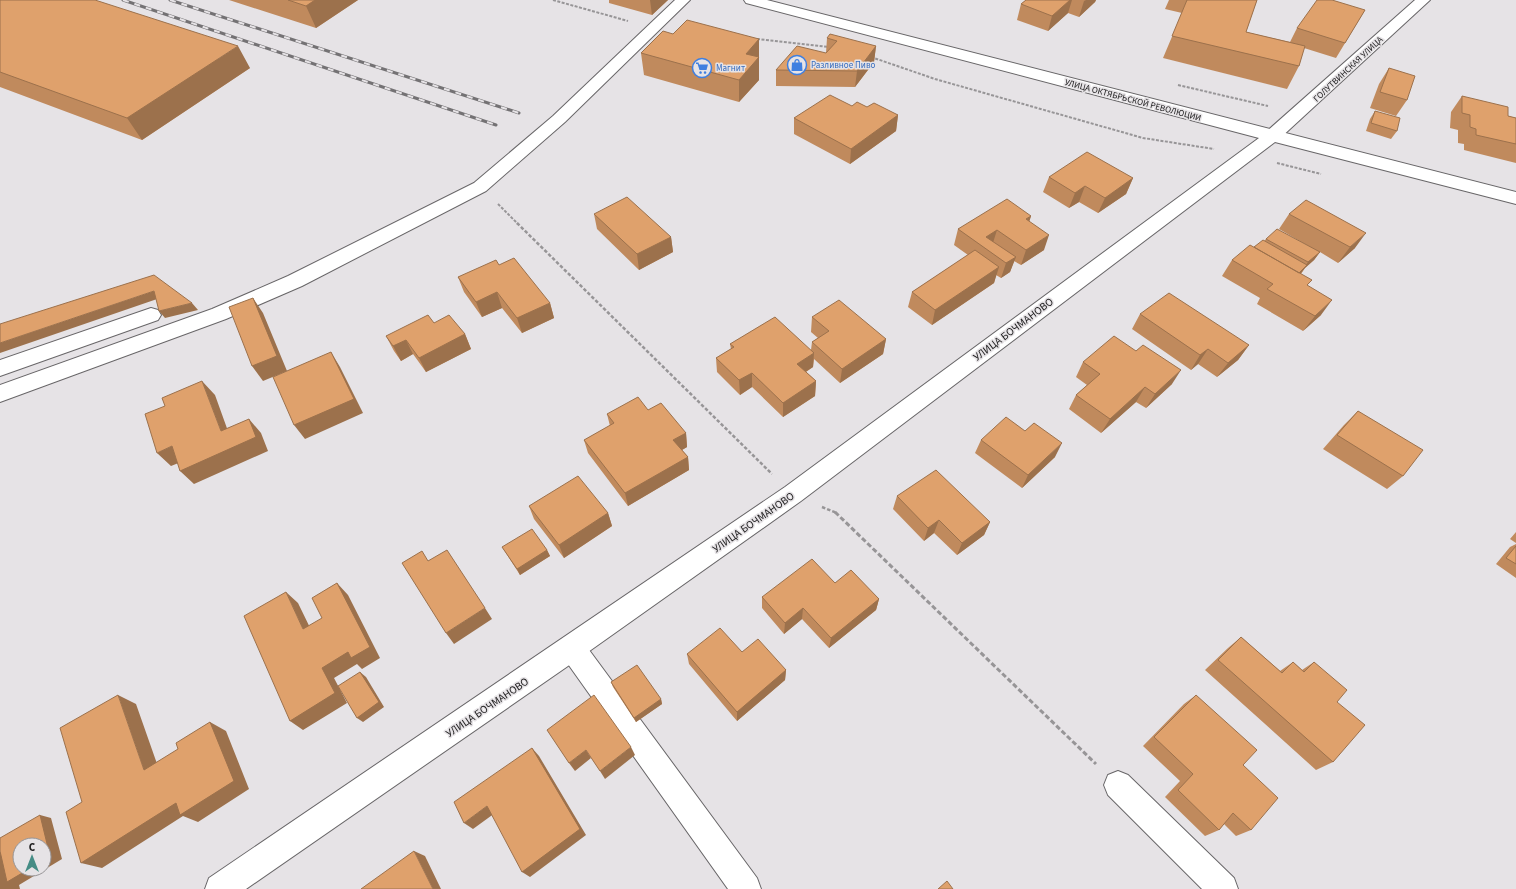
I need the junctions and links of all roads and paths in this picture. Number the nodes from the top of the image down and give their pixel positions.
1 (553, 0) edge
2 (683, 0) edge
3 (751, 0) edge
4 (1423, 0) edge
5 (663, 21) junction
6 (750, 39) edge
7 (832, 48) edge
8 (866, 56) edge
9 (1272, 136) junction
10 (1246, 156) junction
11 (1324, 175) dead end
12 (1516, 198) edge
13 (151, 316) dead end
14 (0, 368) edge
15 (0, 394) edge
16 (572, 648) junction
17 (1118, 785) dead end
18 (220, 889) edge
19 (746, 889) edge
20 (1223, 889) edge

1 - 5 path
2 - 5 main road
3 - 9 main road, УЛИЦА ОКТЯБРЬСКОЙ РЕВОЛЮЦИИ
4 - 9 main road, ГОЛУТВИНСКАЯ УЛИЦА
5 - 15 main road
6 - 7 path
8 - 10 path
9 - 10 main road, УЛИЦА БОЧМАНОВО
9 - 12 main road, УЛИЦА ОКТЯБРЬСКОЙ РЕВОЛЮЦИИ
10 - 11 path
10 - 16 main road, УЛИЦА БОЧМАНОВО
13 - 14 main road
16 - 18 main road, УЛИЦА БОЧМАНОВО
16 - 19 main road
17 - 20 main road

